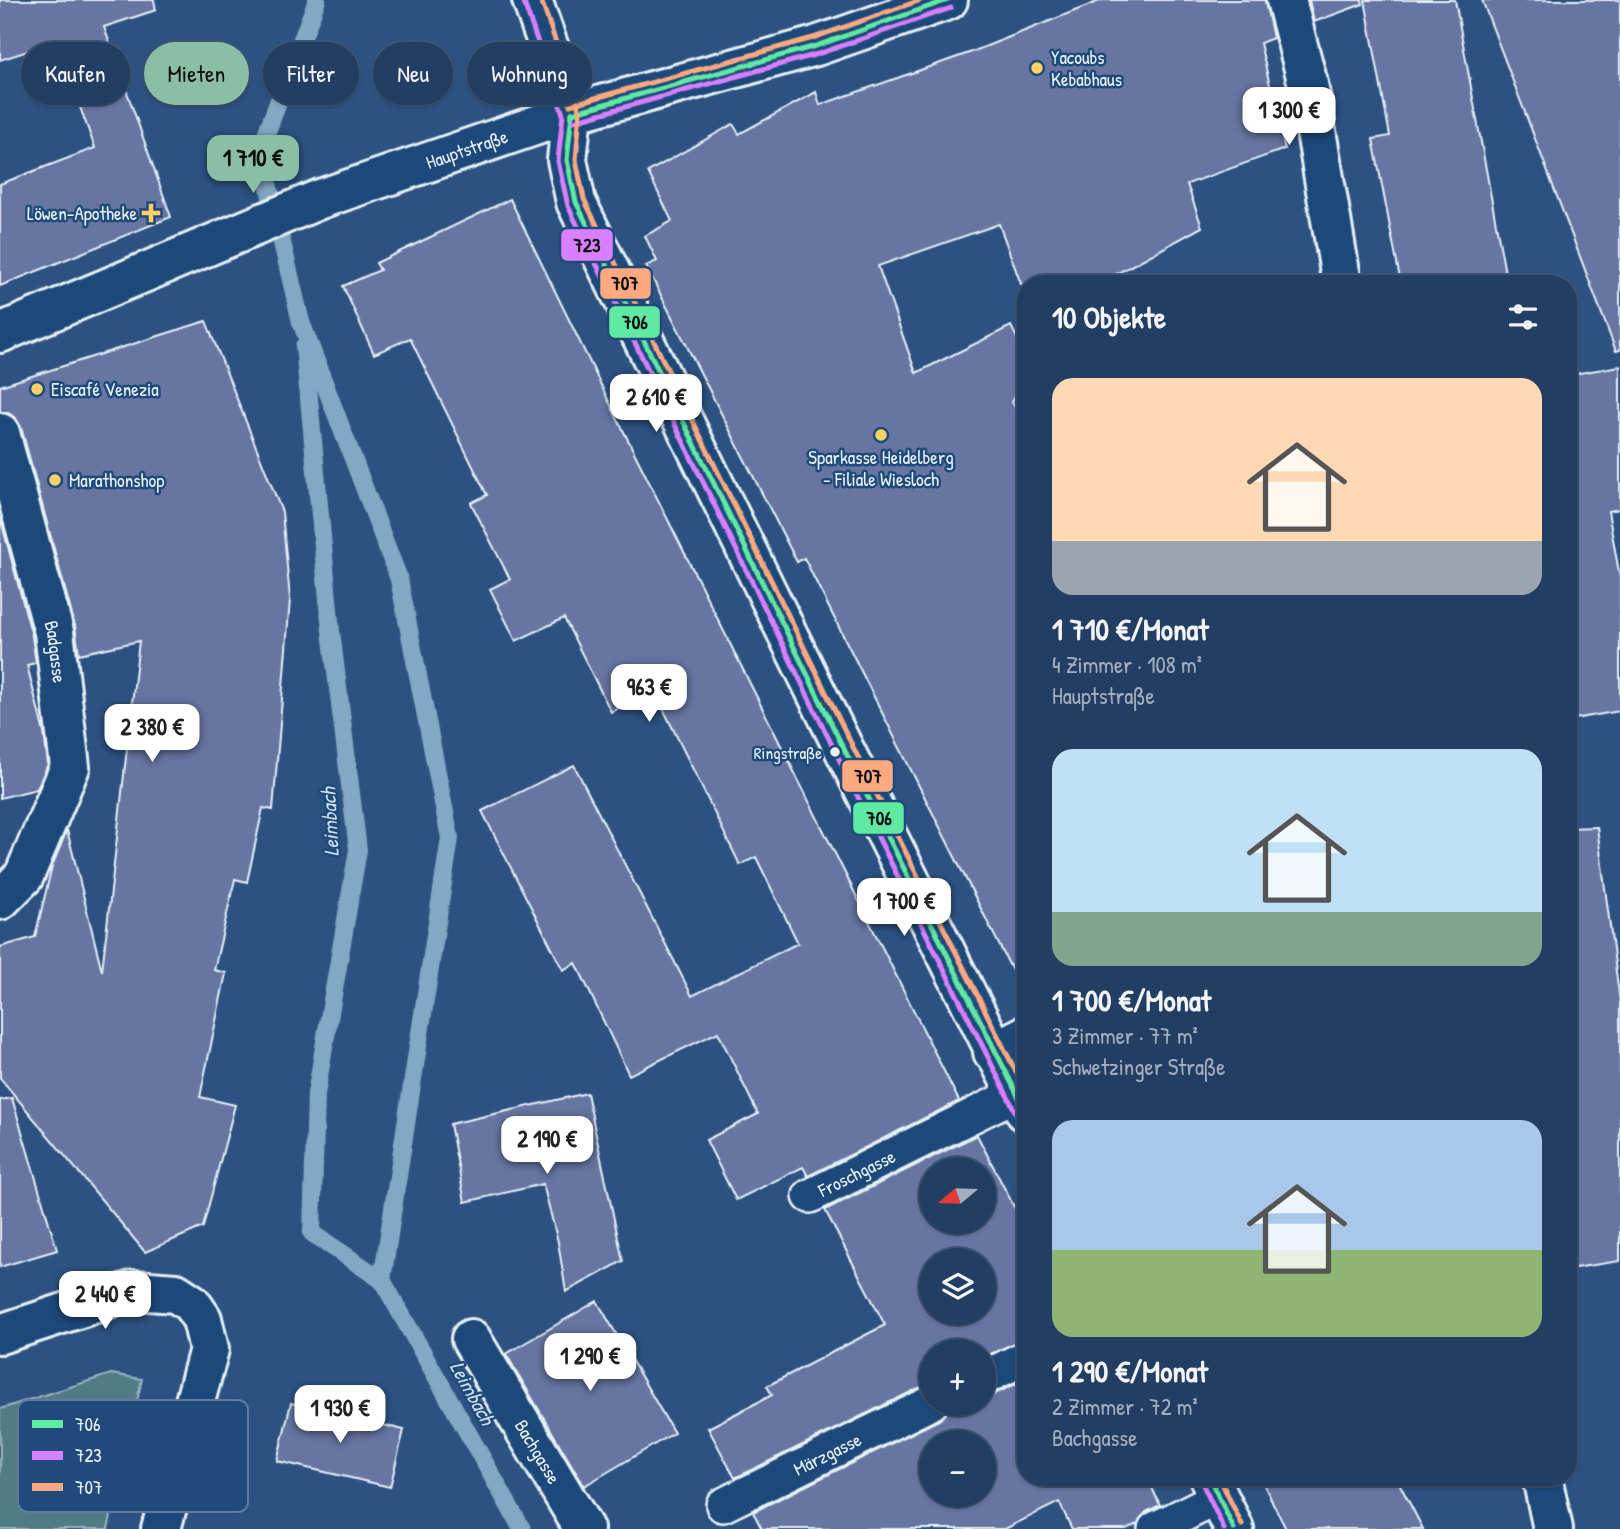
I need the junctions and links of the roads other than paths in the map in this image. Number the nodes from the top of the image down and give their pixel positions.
1 (532, 0) edge
2 (948, 0) edge
3 (1286, 0) edge
4 (572, 113) junction
5 (1340, 275) edge
6 (0, 333) edge
7 (0, 433) edge
8 (0, 900) edge
9 (1009, 1043) edge
10 (1017, 1084) edge
11 (1017, 1106) edge
12 (810, 1196) dead end
13 (0, 1334) edge
14 (471, 1339) dead end
15 (1017, 1362) edge
16 (996, 1372) edge
17 (195, 1400) edge
18 (919, 1409) edge
19 (1544, 1486) edge
20 (1221, 1501) edge
21 (723, 1505) dead end
22 (166, 1512) edge
23 (161, 1529) edge
24 (584, 1529) edge
25 (1155, 1529) edge
26 (1553, 1529) edge

1 - 4 street
2 - 4 street, Hauptstraße
3 - 5 street
4 - 6 street, Hauptstraße
4 - 9 street
7 - 8 street, Badgasse
9 - 10 street
11 - 12 lane, Froschgasse
13 - 17 street
14 - 24 street, Bachgasse
15 - 16 lane
18 - 21 lane, Märzgasse
19 - 26 street
20 - 25 lane
22 - 23 street

